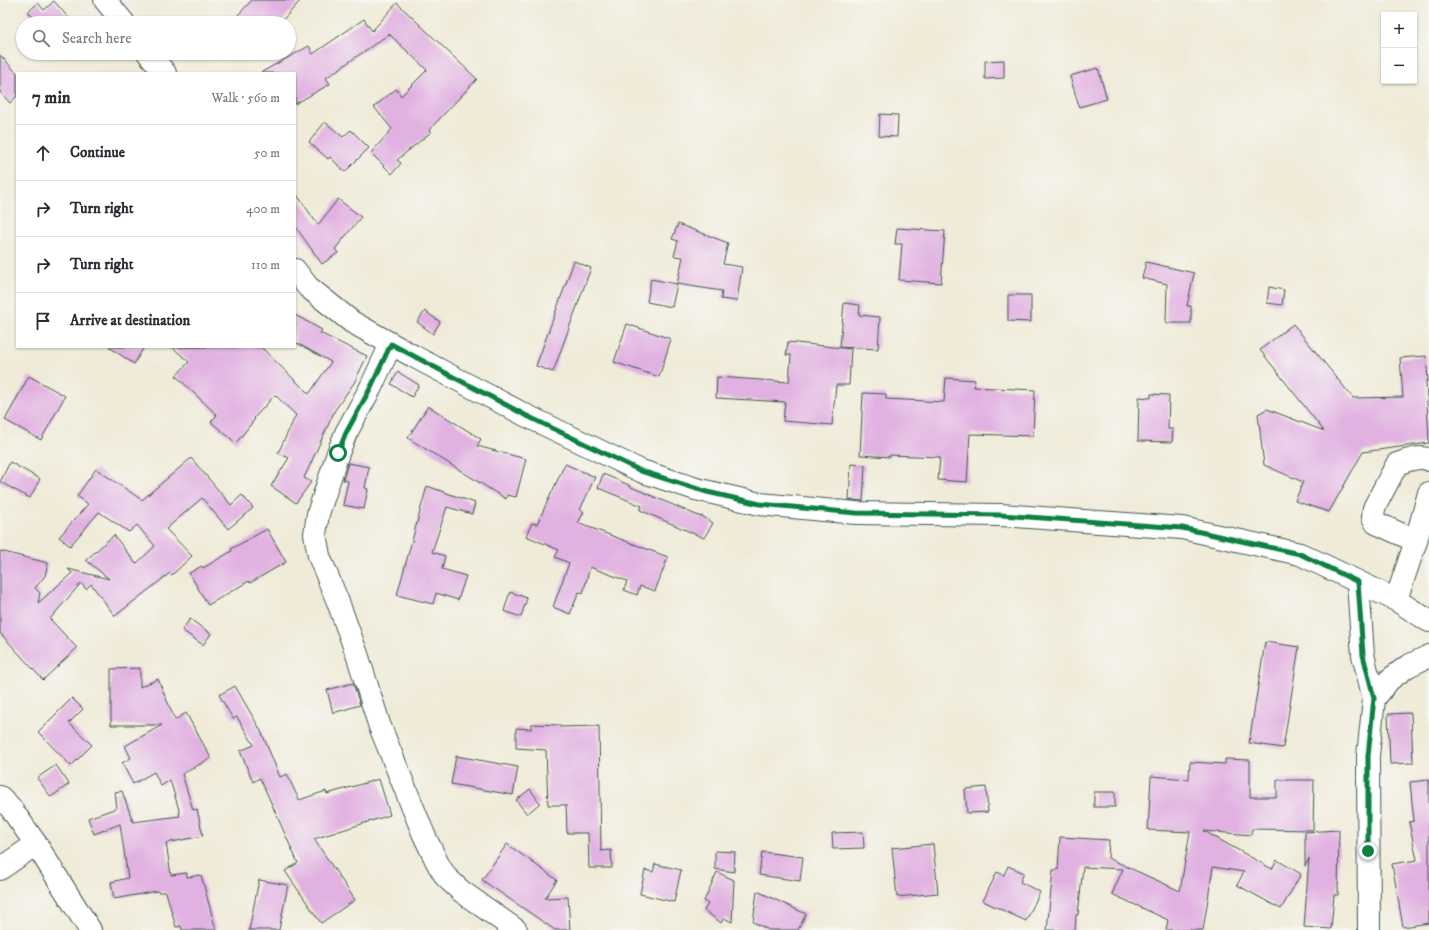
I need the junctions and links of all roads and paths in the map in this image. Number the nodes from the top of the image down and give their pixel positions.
1 (105, 0) edge
2 (118, 16) edge
3 (154, 60) edge
4 (163, 72) edge
5 (296, 271) edge
6 (391, 344) junction
7 (1429, 460) edge
8 (1429, 493) edge
9 (1416, 541) junction
10 (1358, 582) junction
11 (1396, 600) junction
12 (1429, 621) edge
13 (1429, 656) edge
14 (1374, 698) junction
15 (0, 797) edge
16 (36, 844) junction
17 (0, 869) edge
18 (90, 930) edge
19 (516, 930) edge
20 (1369, 930) edge

1 - 2 street
3 - 4 street
5 - 6 street
6 - 10 street
6 - 19 street
7 - 9 street
8 - 9 street
9 - 11 street
10 - 11 street
10 - 14 street
11 - 12 street
13 - 14 street
14 - 20 street
15 - 16 street
16 - 17 street
16 - 18 street

